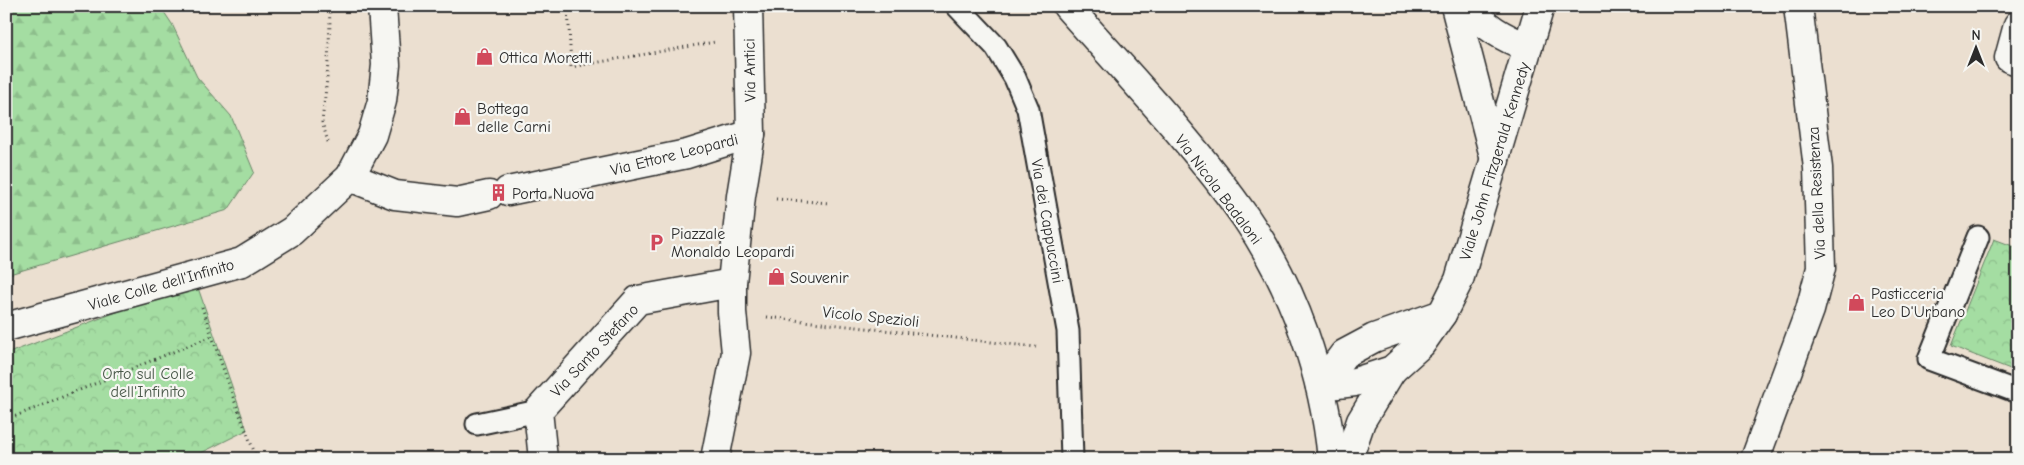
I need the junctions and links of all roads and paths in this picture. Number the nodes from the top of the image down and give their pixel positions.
1 (329, 6) edge
2 (382, 6) edge
3 (568, 6) edge
4 (748, 6) edge
5 (957, 6) edge
6 (1067, 6) edge
7 (1455, 6) edge
8 (1466, 6) edge
9 (1540, 6) edge
10 (1798, 6) edge
11 (2018, 25) edge
12 (748, 36) junction
13 (1528, 47) junction
14 (2018, 61) edge
15 (1473, 76) junction
16 (1514, 96) junction
17 (751, 134) junction
18 (1495, 160) junction
19 (350, 178) junction
20 (741, 196) junction
21 (830, 203) dead end
22 (1978, 237) dead end
23 (192, 276) junction
24 (732, 283) junction
25 (732, 312) junction
26 (1442, 314) junction
27 (6, 328) edge
28 (212, 336) junction
29 (1008, 344) dead end
30 (1392, 370) junction
31 (1320, 386) junction
32 (2018, 392) edge
33 (538, 411) junction
34 (6, 420) edge
35 (477, 424) dead end
36 (933, 457) dead end
37 (257, 459) edge
38 (543, 459) edge
39 (715, 459) edge
40 (941, 459) edge
41 (985, 459) edge
42 (1026, 459) edge
43 (1072, 459) edge
44 (1332, 459) edge
45 (1348, 459) edge
46 (1756, 459) edge

1 - 19 path
2 - 19 street
3 - 12 path
4 - 12 street, Via Antici
5 - 43 lane, Via dei Cappuccini
6 - 31 street, Via Nicola Badaloni
7 - 15 street
8 - 13 street
9 - 13 street, Viale John Fitzgerald Kennedy
10 - 46 street, Via della Resistenza
11 - 14 street
12 - 17 street, Via Antici
13 - 16 street, Viale John Fitzgerald Kennedy
15 - 16 street
15 - 18 street
16 - 18 street, Viale John Fitzgerald Kennedy
17 - 19 street, Via Ettore Leopardi
17 - 20 street
18 - 26 street, Viale John Fitzgerald Kennedy
19 - 23 street, Viale Colle dell'Infinito
20 - 21 path
20 - 24 street
22 - 32 lane
23 - 27 street, Viale Colle dell'Infinito
23 - 28 path
24 - 25 street
24 - 33 street, Via Santo Stefano
25 - 29 path, Vicolo Spezioli
25 - 39 street
26 - 30 street, Viale John Fitzgerald Kennedy
26 - 31 street
28 - 34 path
28 - 37 path
30 - 31 street, Viale John Fitzgerald Kennedy
30 - 45 street
31 - 44 street, Via Nicola Badaloni
33 - 35 lane
33 - 38 street, Via Santo Stefano
36 - 40 path
41 - 42 path

